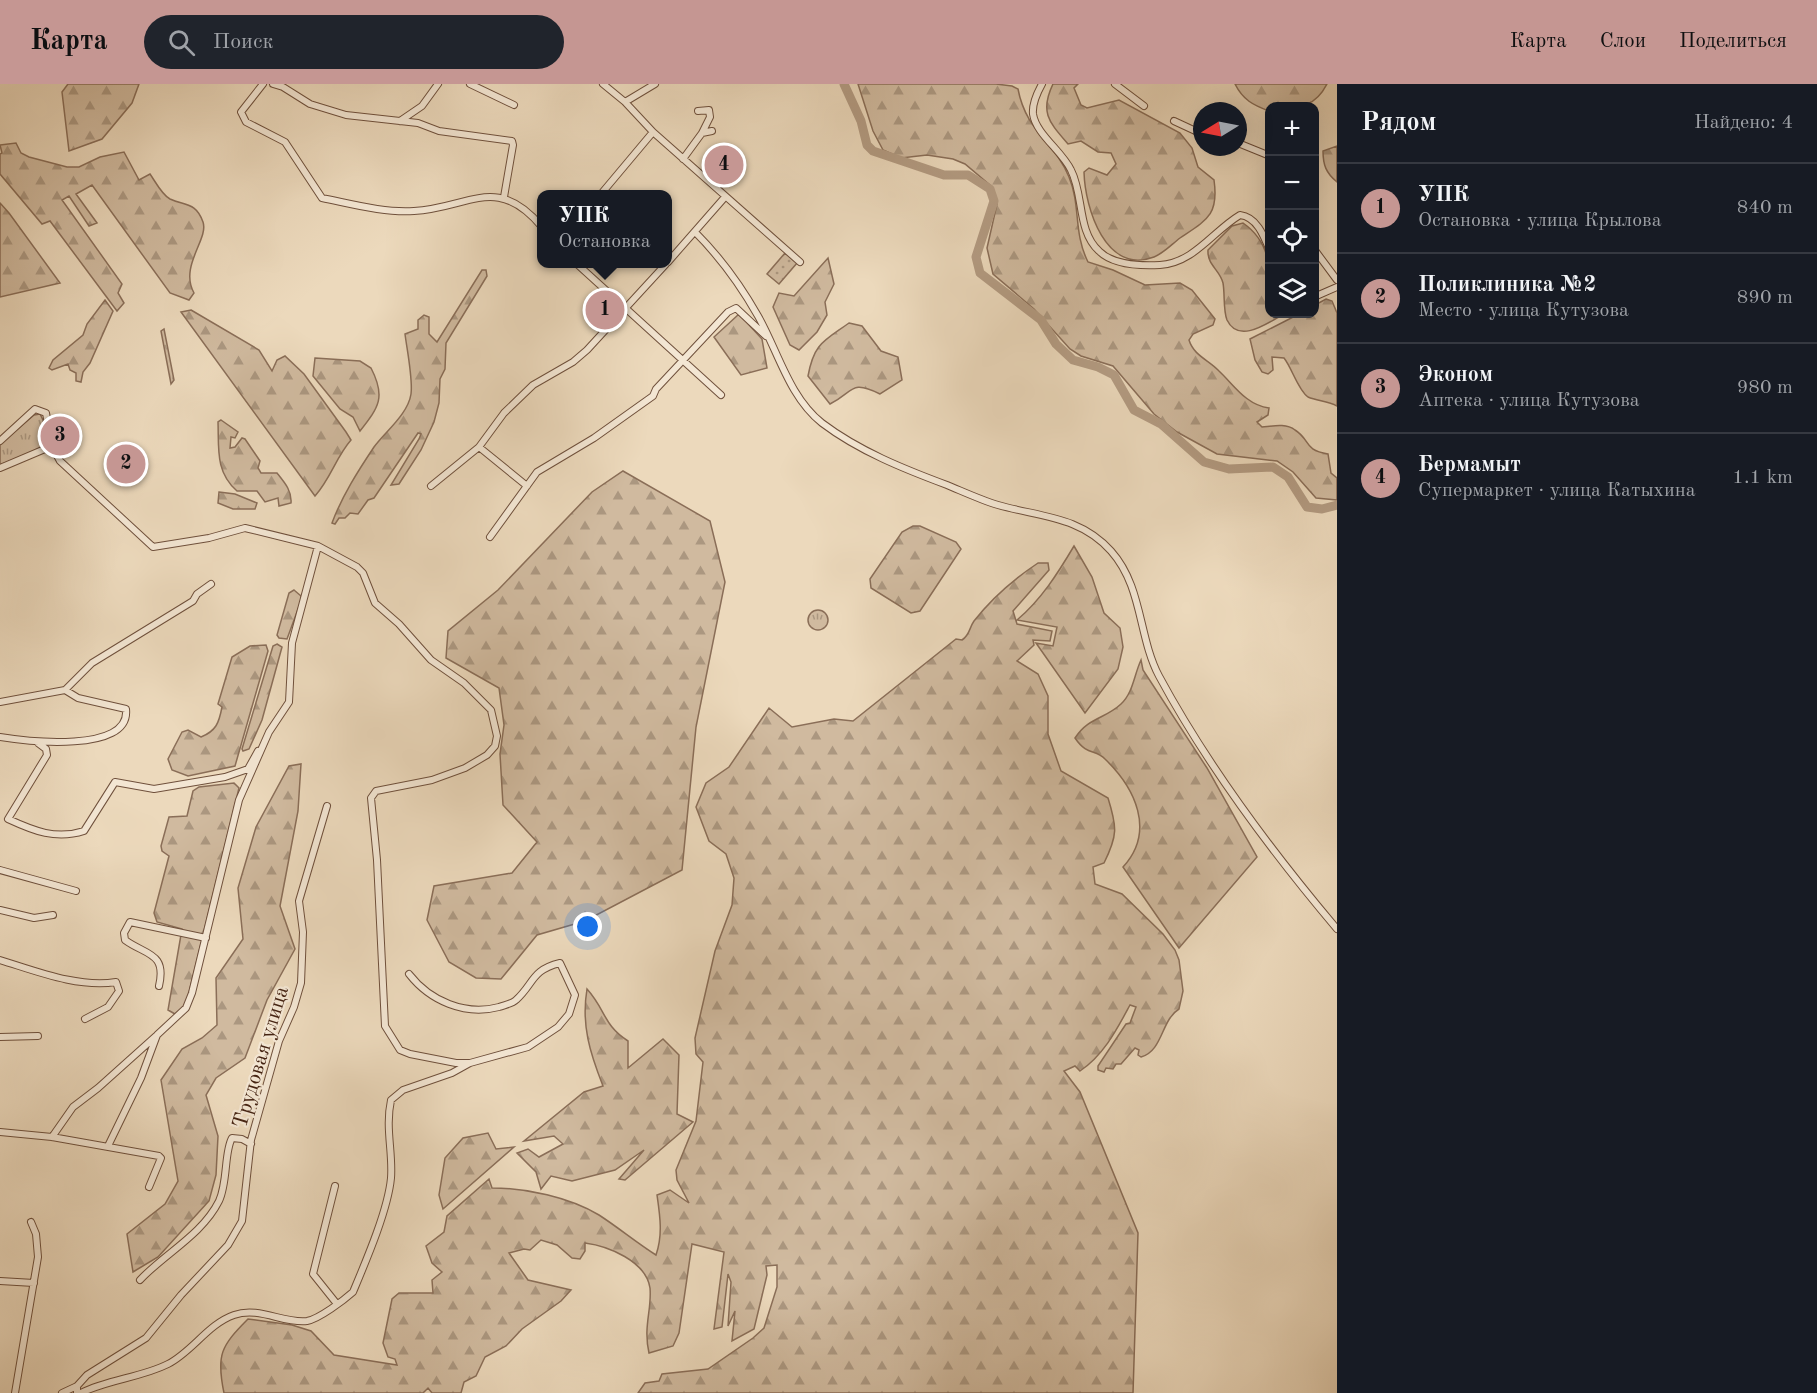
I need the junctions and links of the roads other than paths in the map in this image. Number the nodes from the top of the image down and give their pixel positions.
1 (262, 84) edge
2 (273, 84) edge
3 (438, 84) edge
4 (470, 84) edge
5 (603, 84) edge
6 (655, 84) edge
7 (1042, 84) edge
8 (1115, 84) edge
9 (625, 102) junction
10 (514, 105) dead end
11 (1144, 106) dead end
12 (698, 111) dead end
13 (400, 121) junction
14 (1174, 121) dead end
15 (1193, 130) edge
16 (712, 131) dead end
17 (653, 132) junction
18 (702, 133) junction
19 (1247, 147) edge
20 (1265, 154) edge
21 (683, 159) junction
22 (605, 190) edge
23 (504, 197) junction
24 (725, 197) junction
25 (537, 221) edge
26 (695, 232) junction
27 (1265, 243) edge
28 (1319, 256) edge
29 (672, 257) edge
30 (800, 262) dead end
31 (582, 268) edge
32 (662, 268) edge
33 (1337, 280) edge
34 (1337, 287) edge
35 (1319, 295) edge
36 (626, 307) junction
37 (770, 338) junction
38 (683, 359) junction
39 (721, 395) dead end
40 (0, 441) edge
41 (52, 446) junction
42 (479, 447) junction
43 (0, 468) edge
44 (431, 486) dead end
45 (527, 486) junction
46 (490, 537) dead end
47 (318, 546) junction
48 (211, 584) dead end
49 (65, 690) junction
50 (0, 702) edge
51 (269, 732) junction
52 (0, 737) edge
53 (38, 743) junction
54 (327, 806) dead end
55 (0, 818) edge
56 (8, 819) junction
57 (0, 870) edge
58 (76, 891) dead end
59 (0, 910) edge
60 (53, 915) dead end
61 (1337, 930) edge
62 (206, 938) junction
63 (0, 960) edge
64 (409, 974) dead end
65 (159, 986) dead end
66 (85, 1019) dead end
67 (157, 1035) junction
68 (38, 1036) dead end
69 (0, 1037) edge
70 (470, 1063) junction
71 (2, 1130) edge
72 (52, 1137) junction
73 (251, 1144) junction
74 (108, 1146) junction
75 (335, 1186) dead end
76 (149, 1187) dead end
77 (30, 1222) dead end
78 (140, 1280) dead end
79 (0, 1281) edge
80 (34, 1283) junction
81 (337, 1304) junction
82 (79, 1391) edge
83 (15, 1393) edge
84 (62, 1393) edge

1 - 23 street
2 - 13 street
3 - 13 street
4 - 10 street
5 - 9 street
6 - 9 street
7 - 27 street
8 - 11 street
9 - 17 street
12 - 18 street
13 - 23 street
14 - 15 street
16 - 18 street
17 - 21 street
17 - 22 street
18 - 21 street
19 - 20 street
21 - 24 street
23 - 25 street
24 - 26 street
24 - 30 street
26 - 29 street
26 - 37 street
28 - 33 street
31 - 36 street
32 - 36 street
34 - 35 street
36 - 38 street
36 - 42 street
37 - 38 street
37 - 61 street
38 - 39 street
38 - 45 street
40 - 41 street
41 - 43 street
41 - 47 street
42 - 44 street
42 - 45 street
45 - 46 street
47 - 51 street
47 - 70 street
48 - 49 street
49 - 50 street
49 - 53 street
51 - 56 street
51 - 62 street
52 - 53 street
53 - 56 street
54 - 73 street, Трудовая улица
55 - 56 street
57 - 58 street
59 - 60 street
62 - 65 street
62 - 67 street
63 - 66 street
64 - 70 street
67 - 72 street
67 - 74 street
68 - 69 street
70 - 81 street
71 - 72 street
72 - 74 street
73 - 78 street
73 - 82 street, Трудовая улица
74 - 76 street
75 - 81 street
77 - 80 street
79 - 80 street
80 - 83 street
81 - 82 street
82 - 84 street

